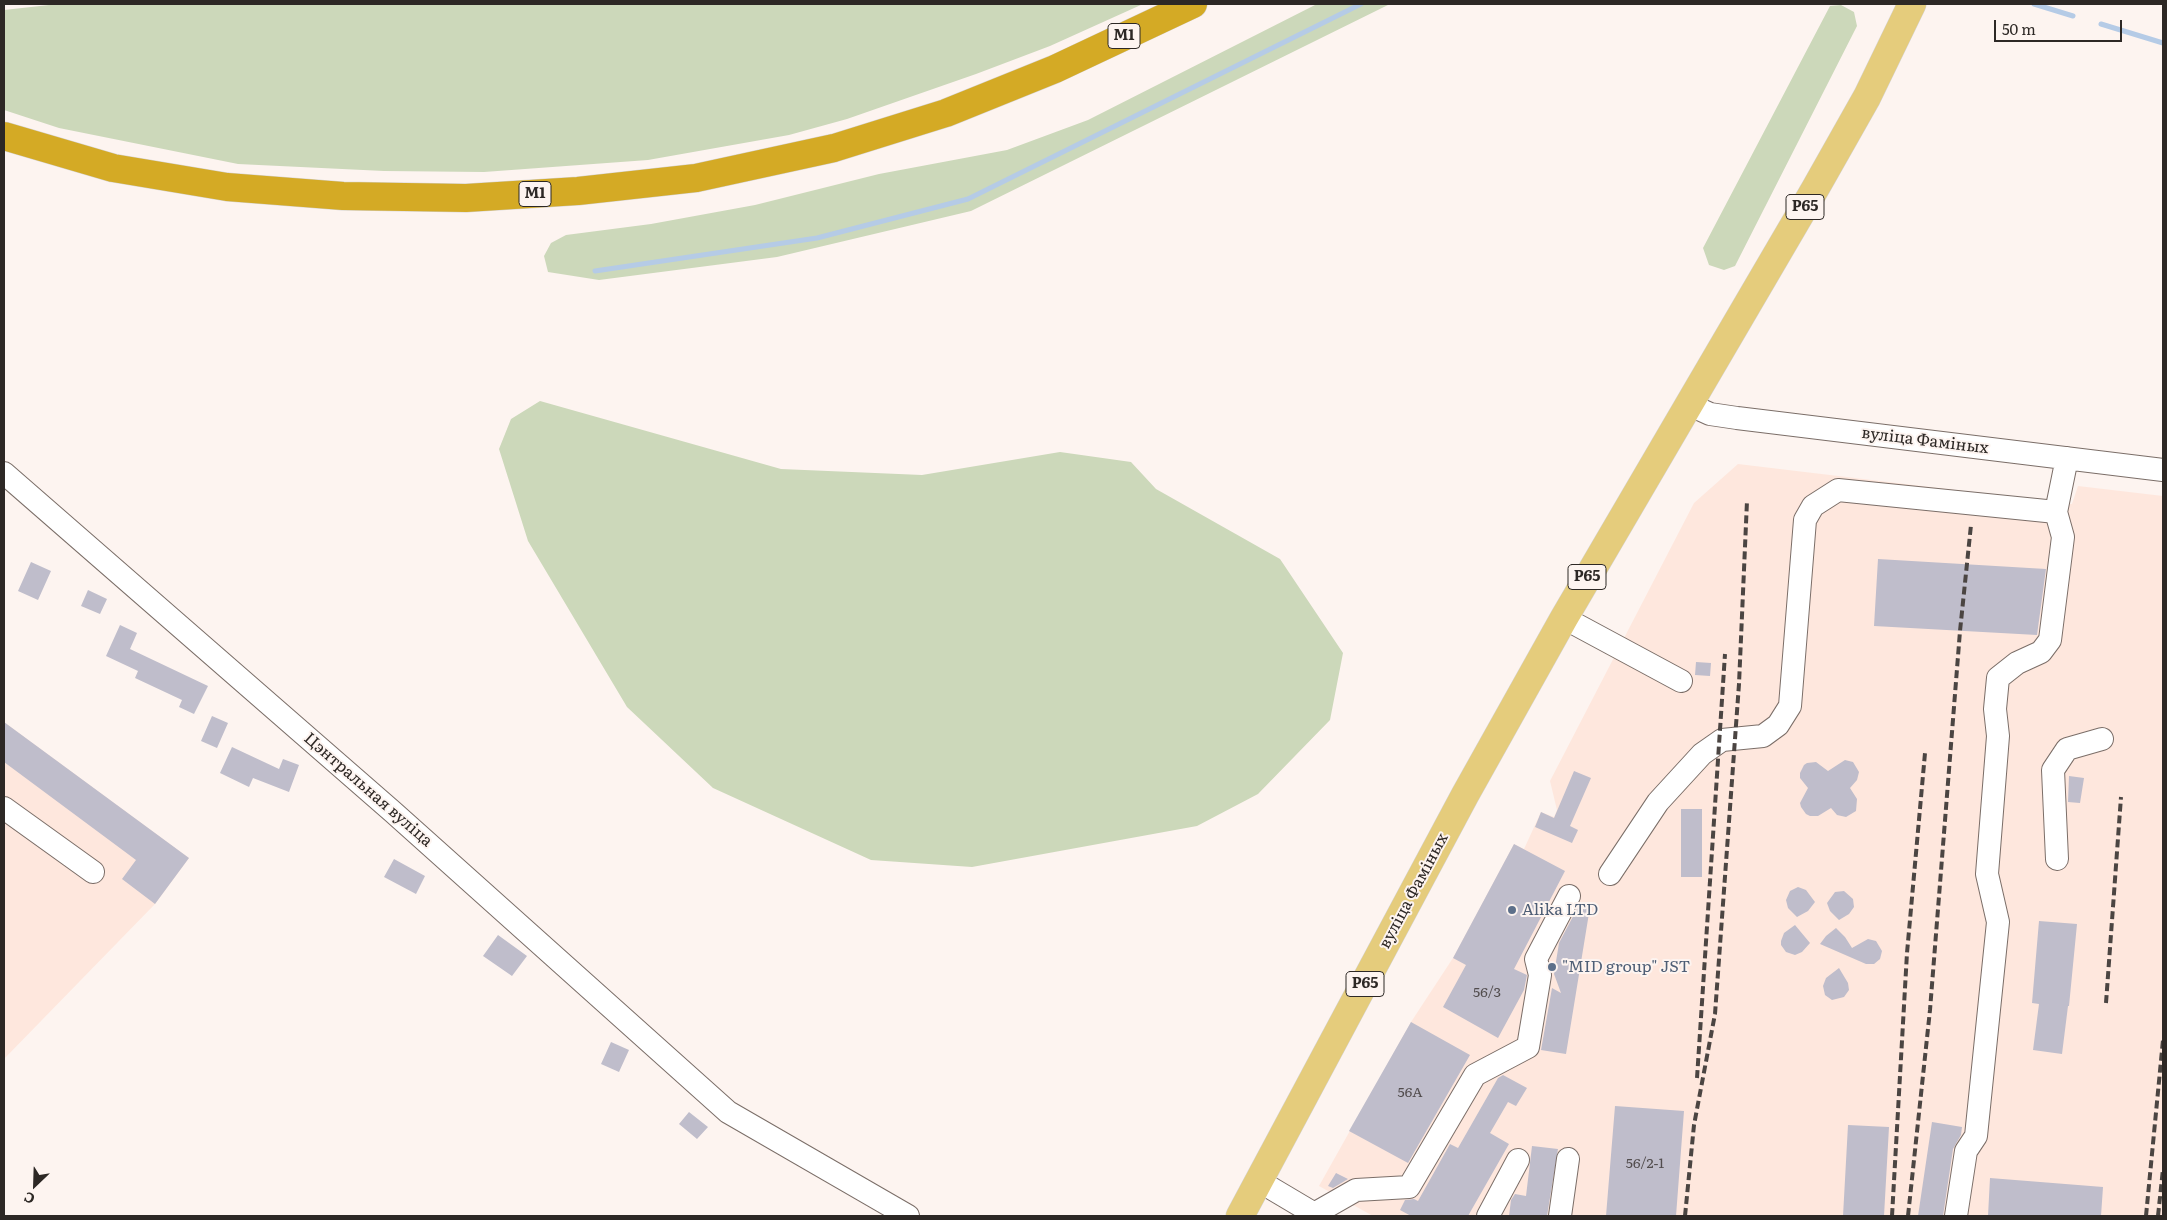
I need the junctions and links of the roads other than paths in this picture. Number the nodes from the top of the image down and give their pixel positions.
1 (1193, 4) edge
2 (1912, 4) edge
3 (4, 136) edge
4 (1688, 404) junction
5 (2067, 458) junction
6 (2163, 470) edge
7 (4, 473) edge
8 (2056, 512) junction
9 (1564, 618) junction
10 (1681, 681) dead end
11 (2102, 739) dead end
12 (4, 808) edge
13 (2057, 859) dead end
14 (93, 872) dead end
15 (1610, 874) dead end
16 (1569, 896) dead end
17 (1568, 1159) dead end
18 (1518, 1160) dead end
19 (1259, 1181) junction
20 (1316, 1215) edge
21 (908, 1216) edge
22 (1240, 1216) edge
23 (1488, 1216) edge
24 (1560, 1216) edge
25 (1956, 1216) edge

1 - 3 highway, М1
2 - 4 main road, Р65
4 - 5 street, вуліца Фаміных
4 - 9 main road, Р65
5 - 6 street, вуліца Фаміных
5 - 8 street
7 - 21 street, Цэнтральная вуліца
8 - 15 street
8 - 25 street
9 - 10 street
9 - 19 main road, вуліца Фаміных / Р65
11 - 13 street
12 - 14 street
16 - 20 street
17 - 24 street
18 - 23 street
19 - 20 street
19 - 22 main road, вуліца Фаміных / Р65

